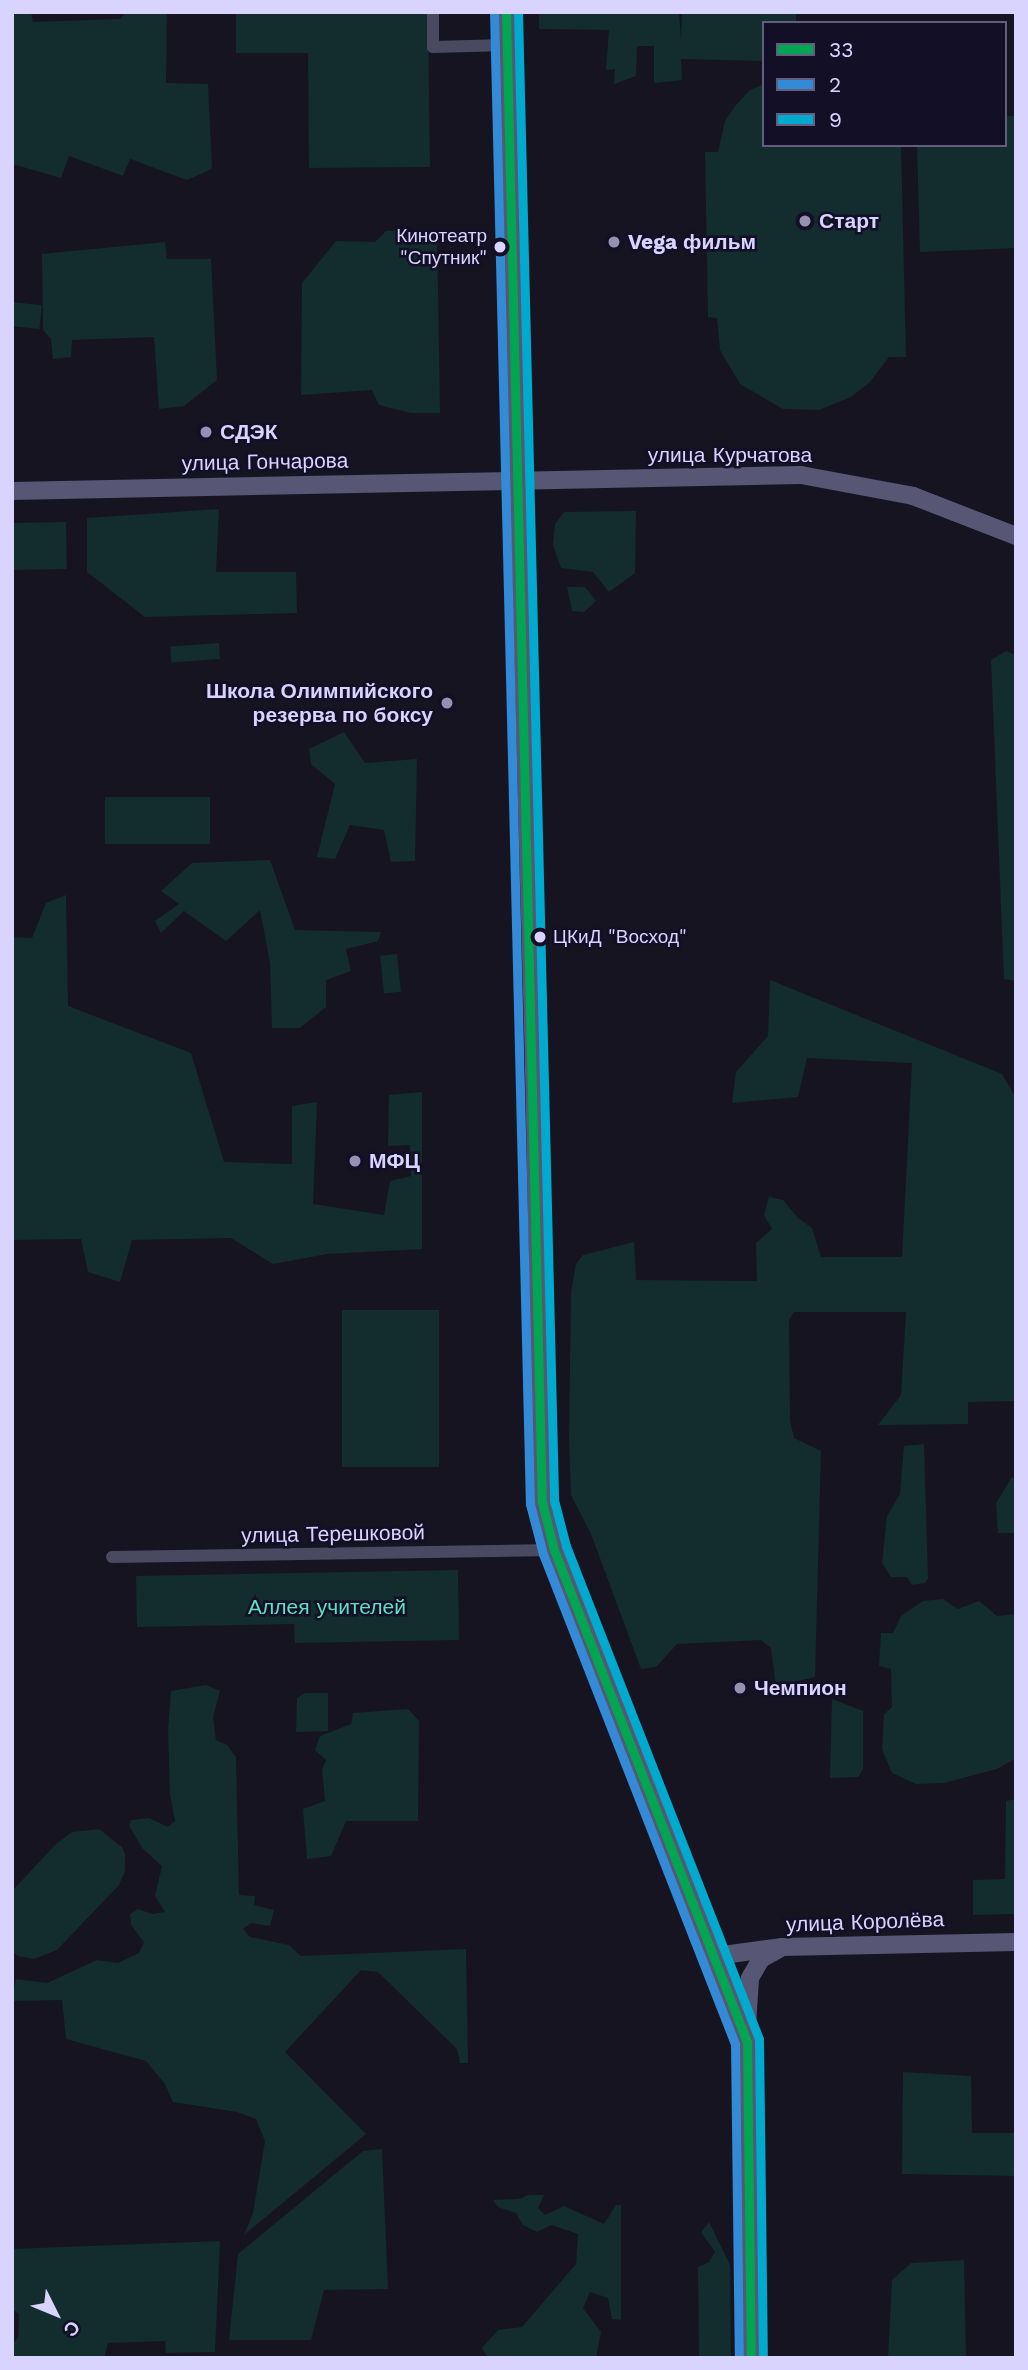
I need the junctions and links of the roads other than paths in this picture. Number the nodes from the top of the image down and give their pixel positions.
1 (433, 12) edge
2 (506, 12) edge
3 (507, 45) junction
4 (519, 480) junction
5 (12, 491) edge
6 (1016, 536) edge
7 (554, 1550) junction
8 (112, 1557) dead end
9 (1016, 1942) edge
10 (782, 1947) junction
11 (716, 1956) junction
12 (747, 2042) junction
13 (751, 2358) edge

1 - 3 street
2 - 3 main road
3 - 4 main road
4 - 5 main road, улица Гончарова
4 - 6 main road, улица Курчатова
4 - 7 main road
7 - 8 street, улица Терешковой
7 - 11 main road
9 - 10 main road, улица Королёва
10 - 11 main road, улица Королёва
10 - 12 main road
11 - 12 main road
12 - 13 main road

